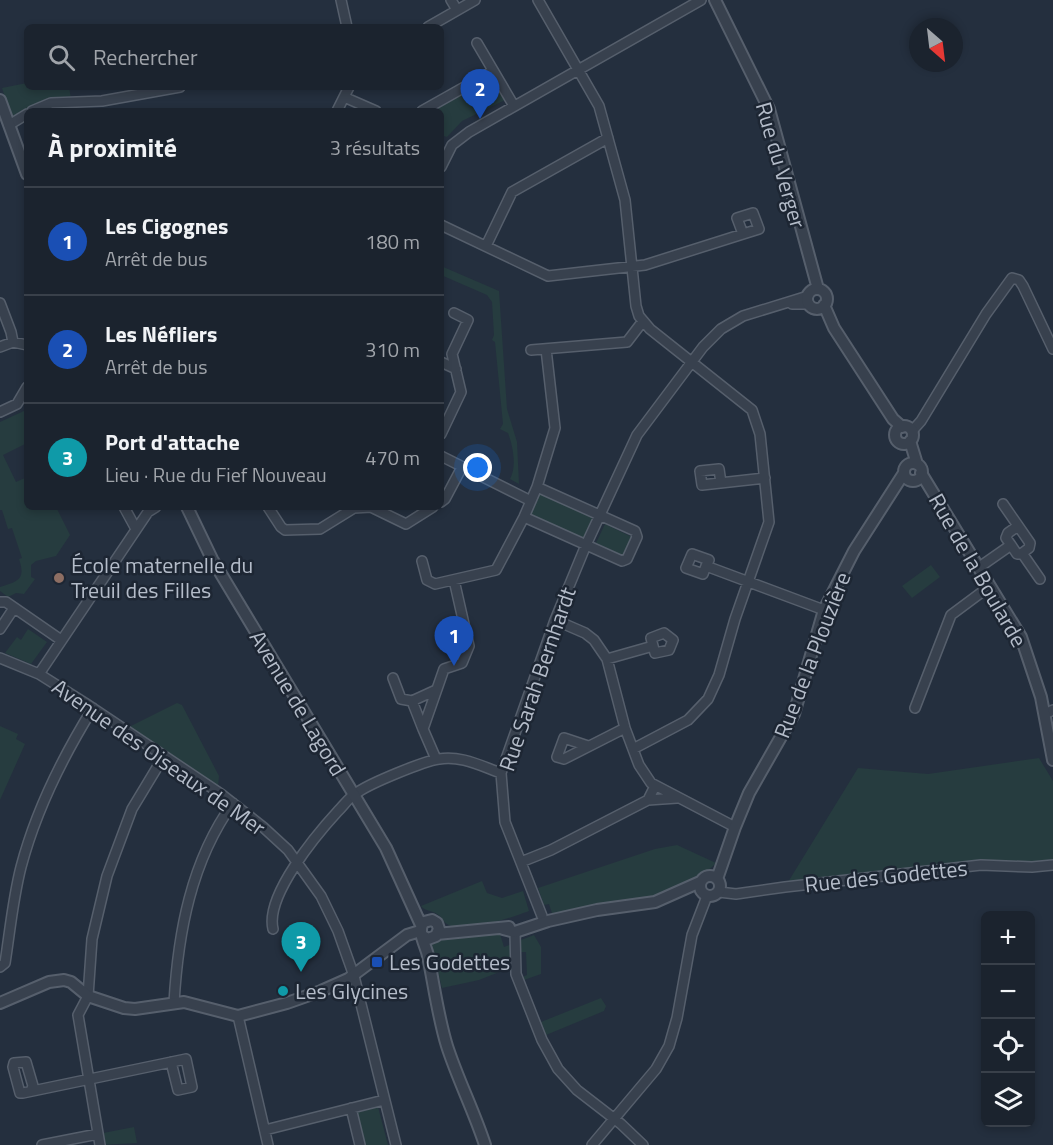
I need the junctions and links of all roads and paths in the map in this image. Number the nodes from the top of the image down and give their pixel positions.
1 (341, 0) edge
2 (451, 0) edge
3 (475, 0) edge
4 (538, 0) edge
5 (701, 0) edge
6 (715, 0) edge
7 (457, 10) junction
8 (346, 24) edge
9 (433, 24) edge
10 (477, 43) dead end
11 (578, 70) junction
12 (493, 71) junction
13 (163, 90) edge
14 (348, 90) edge
15 (344, 97) junction
16 (0, 100) edge
17 (514, 106) junction
18 (39, 108) edge
19 (338, 108) edge
20 (369, 108) edge
21 (427, 108) edge
22 (24, 116) edge
23 (9, 125) junction
24 (608, 138) junction
25 (444, 155) edge
26 (24, 166) edge
27 (444, 226) edge
28 (743, 234) junction
29 (486, 246) junction
30 (632, 267) junction
31 (814, 299) junction
32 (0, 303) edge
33 (454, 313) dead end
34 (643, 321) junction
35 (13, 342) junction
36 (24, 344) edge
37 (0, 346) edge
38 (546, 349) junction
39 (1053, 349) edge
40 (531, 350) dead end
41 (691, 361) junction
42 (448, 366) edge
43 (24, 392) edge
44 (0, 412) edge
45 (444, 428) edge
46 (903, 432) junction
47 (444, 458) edge
48 (462, 467) junction
49 (913, 472) junction
50 (765, 478) junction
51 (721, 483) dead end
52 (537, 487) junction
53 (444, 500) edge
54 (531, 501) junction
55 (1003, 504) dead end
56 (126, 510) edge
57 (151, 510) edge
58 (188, 510) edge
59 (270, 510) edge
60 (351, 510) edge
61 (376, 510) edge
62 (428, 510) edge
63 (600, 516) junction
64 (524, 517) junction
65 (1018, 526) junction
66 (136, 529) junction
67 (1011, 545) junction
68 (586, 546) junction
69 (1022, 553) junction
70 (422, 561) dead end
71 (706, 566) dead end
72 (978, 568) junction
73 (1040, 579) dead end
74 (454, 580) junction
75 (748, 581) junction
76 (990, 586) junction
77 (2, 601) edge
78 (14, 608) junction
79 (824, 610) junction
80 (555, 620) junction
81 (0, 629) edge
82 (61, 640) junction
83 (653, 646) dead end
84 (0, 658) edge
85 (607, 658) junction
86 (39, 674) junction
87 (393, 678) dead end
88 (436, 690) junction
89 (412, 701) junction
90 (93, 708) junction
91 (915, 708) dead end
92 (1049, 712) edge
93 (625, 728) junction
94 (423, 729) junction
95 (588, 746) dead end
96 (633, 749) junction
97 (164, 756) junction
98 (436, 759) junction
99 (1053, 760) edge
100 (501, 773) junction
101 (655, 786) junction
102 (353, 795) junction
103 (677, 798) junction
104 (648, 800) junction
105 (233, 803) junction
106 (735, 827) junction
107 (297, 861) junction
108 (521, 861) junction
109 (1053, 865) edge
110 (715, 877) junction
111 (702, 889) junction
112 (719, 892) junction
113 (545, 919) junction
114 (273, 929) dead end
115 (503, 929) junction
116 (428, 930) junction
117 (515, 932) junction
118 (0, 967) edge
119 (353, 975) junction
120 (88, 996) junction
121 (0, 1002) edge
122 (174, 1003) junction
123 (238, 1016) junction
124 (171, 1062) dead end
125 (90, 1079) junction
126 (32, 1091) dead end
127 (384, 1100) junction
128 (351, 1108) junction
129 (613, 1119) junction
130 (265, 1130) junction
131 (98, 1134) junction
132 (42, 1145) edge
133 (100, 1145) edge
134 (268, 1145) edge
135 (360, 1145) edge
136 (396, 1145) edge
137 (485, 1145) edge
138 (592, 1145) edge
139 (642, 1145) edge

1 - 8 street
2 - 7 street
3 - 7 street
4 - 11 street
5 - 11 street
6 - 31 street, Rue du Verger
7 - 9 street
10 - 12 street
11 - 17 street
11 - 24 street
12 - 17 street
12 - 21 street
13 - 18 street
14 - 15 street
15 - 19 street
15 - 20 street
16 - 23 street
17 - 25 street
22 - 23 street
23 - 26 street
24 - 29 street
24 - 30 street
27 - 29 street
28 - 28 street
28 - 30 street
29 - 30 street
30 - 34 street
31 - 41 street, Rue Sarah Bernhardt
31 - 46 street, Rue du Verger
32 - 35 street
33 - 42 street
34 - 38 street
34 - 41 street
35 - 36 street
35 - 37 street
38 - 40 street
38 - 52 street
39 - 46 street
41 - 50 street
41 - 63 street, Rue Sarah Bernhardt
42 - 45 street
43 - 44 street
46 - 49 street, Rue du Verger
47 - 48 street
48 - 53 street
48 - 54 street
49 - 72 street, Rue de la Boularde
49 - 79 street, Rue de la Plouzière
50 - 51 street
50 - 75 street
52 - 54 street
52 - 63 street
54 - 64 street
55 - 65 street
56 - 66 street
57 - 66 street
58 - 102 street, Avenue de Lagord
59 - 60 street
61 - 62 street
63 - 68 street, Rue Sarah Bernhardt
63 - 68 street
64 - 68 street
64 - 74 street
65 - 67 street
65 - 69 street
66 - 82 street
67 - 69 street
67 - 72 street
68 - 80 street, Rue Sarah Bernhardt
69 - 73 street
70 - 74 street
71 - 75 street
72 - 76 street, Rue de la Boularde
74 - 88 street
75 - 79 street
75 - 96 street
76 - 91 street
76 - 92 street, Rue de la Boularde
77 - 78 street
78 - 81 street
78 - 82 street
79 - 106 street, Rue de la Plouzière
80 - 85 street
80 - 100 street, Rue Sarah Bernhardt
82 - 86 street
83 - 85 street
84 - 86 street, Avenue des Oiseaux de Mer
85 - 93 street
86 - 90 street, Avenue des Oiseaux de Mer
87 - 89 street
88 - 89 street
88 - 94 street
89 - 94 street
90 - 97 street, Avenue des Oiseaux de Mer
90 - 118 street
92 - 99 street, Rue de la Boularde
93 - 95 street
93 - 96 street
94 - 98 street
96 - 101 street
97 - 105 street, Avenue des Oiseaux de Mer
97 - 120 street
98 - 100 street
98 - 102 street
100 - 108 street, Rue Sarah Bernhardt
101 - 103 street
101 - 104 street
102 - 107 street
102 - 116 street, Avenue de Lagord
103 - 104 street
103 - 106 street
104 - 108 street
105 - 107 street, Avenue des Oiseaux de Mer
105 - 122 street
106 - 110 street, Rue de la Plouzière
107 - 114 street
107 - 119 street, Avenue des Oiseaux de Mer
108 - 113 street, Rue Sarah Bernhardt
109 - 112 street, Rue des Godettes
110 - 111 street
110 - 112 street
111 - 112 street
111 - 113 street
111 - 129 street
113 - 115 street
113 - 117 street
115 - 116 street
115 - 117 street
116 - 119 street
116 - 137 street, Avenue de Lagord
117 - 129 street
119 - 123 street
119 - 127 street, Avenue des Oiseaux de Mer
120 - 121 street
120 - 122 street
120 - 125 street
122 - 123 street
123 - 130 street
124 - 125 street
125 - 126 street
125 - 131 street
127 - 128 street
127 - 136 street, Avenue des Oiseaux de Mer
128 - 130 street
128 - 135 street
129 - 138 street
129 - 139 street
130 - 134 street
131 - 132 street
131 - 133 street

